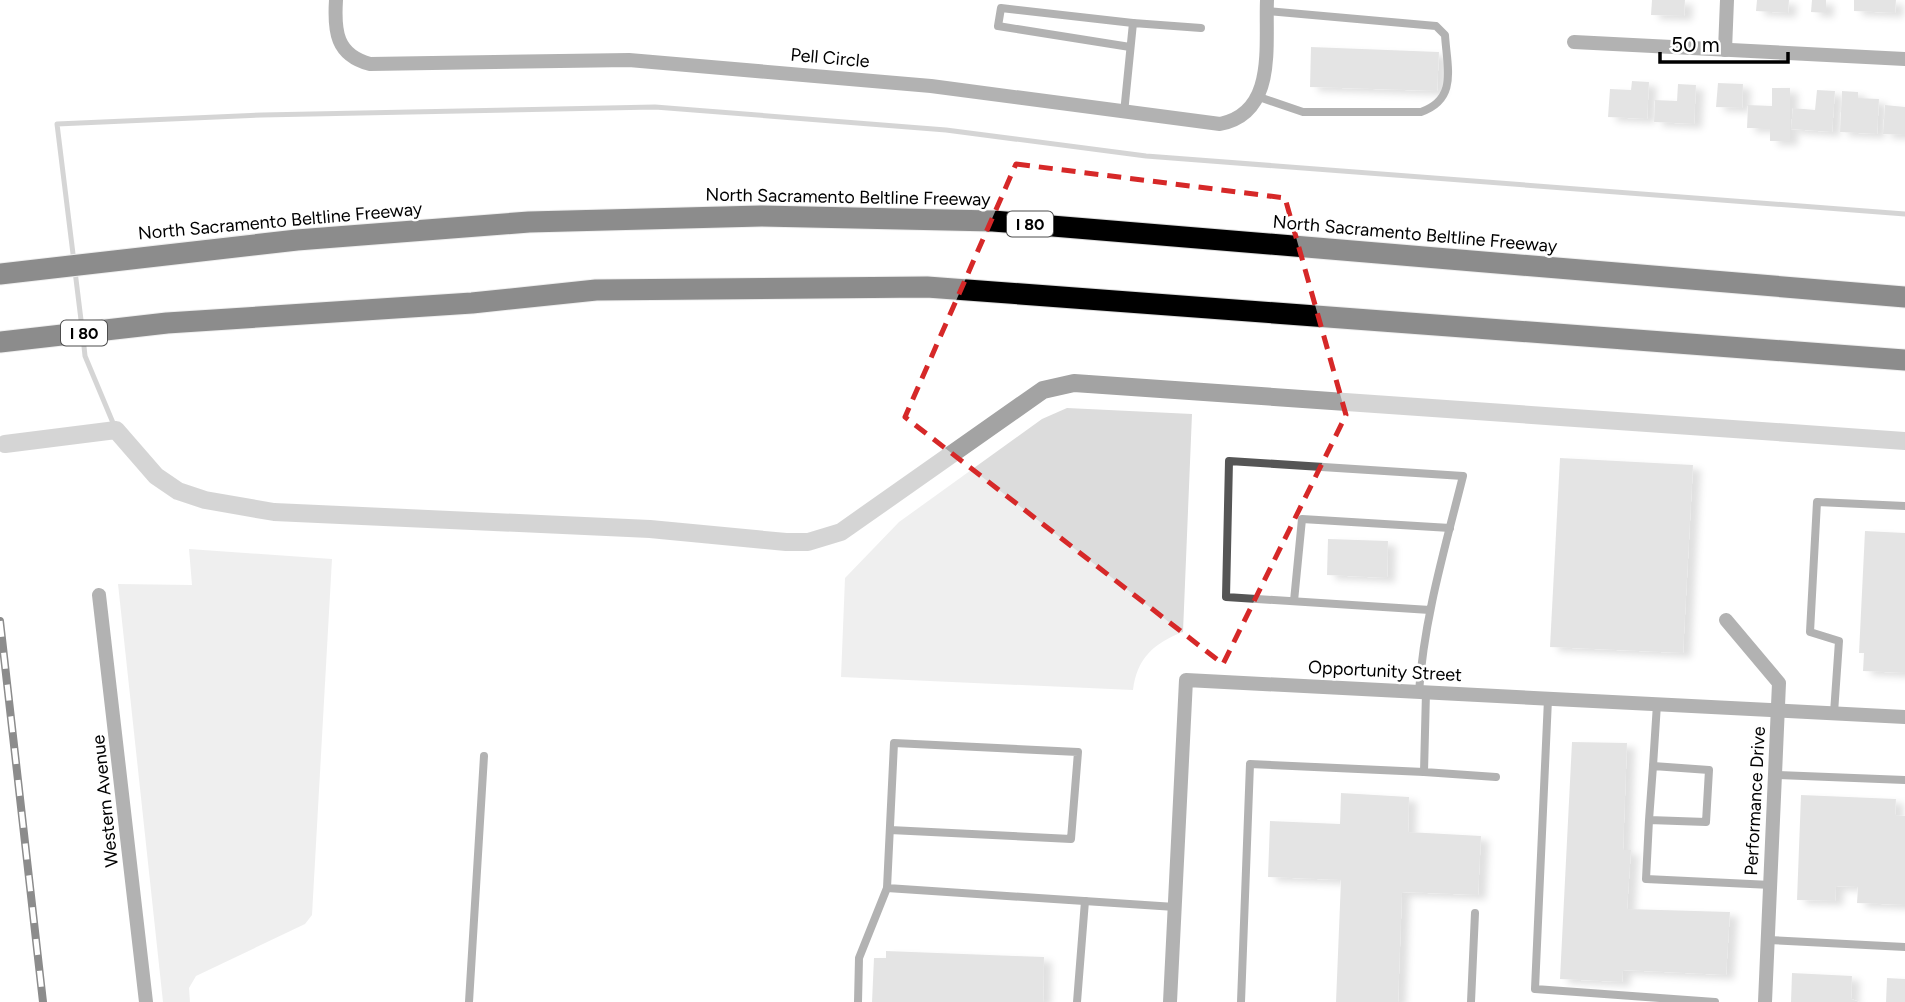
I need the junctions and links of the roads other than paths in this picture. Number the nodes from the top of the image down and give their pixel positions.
1 (335, 0) edge
2 (1727, 0) edge
3 (1267, 5) edge
4 (1133, 23) junction
5 (1201, 28) dead end
6 (1574, 42) dead end
7 (1130, 47) junction
8 (1725, 50) junction
9 (1905, 59) edge
10 (1259, 97) junction
11 (1124, 113) junction
12 (0, 274) edge
13 (1905, 297) edge
14 (0, 342) edge
15 (1905, 360) edge
16 (1905, 506) edge
17 (1450, 528) junction
18 (99, 595) dead end
19 (1294, 601) junction
20 (1430, 610) junction
21 (1726, 620) dead end
22 (1423, 692) junction
23 (1548, 699) junction
24 (1657, 704) junction
25 (1779, 710) junction
26 (1834, 713) junction
27 (1905, 717) edge
28 (484, 756) dead end
29 (1653, 766) junction
30 (1424, 772) junction
31 (1776, 775) junction
32 (1496, 777) dead end
33 (1905, 780) edge
34 (1649, 820) junction
35 (890, 830) junction
36 (1771, 885) junction
37 (887, 888) junction
38 (1085, 901) junction
39 (1175, 907) junction
40 (1475, 913) dead end
41 (1768, 940) junction
42 (1905, 947) edge
43 (146, 1002) edge
44 (469, 1002) edge
45 (858, 1002) edge
46 (1077, 1002) edge
47 (1170, 1002) edge
48 (1241, 1002) edge
49 (1471, 1002) edge
50 (1715, 1002) edge
51 (1765, 1002) edge

1 - 11 street, Pell Circle
2 - 8 street
3 - 10 street
3 - 10 lane
4 - 5 lane
4 - 7 lane
4 - 7 lane
6 - 8 street
7 - 11 lane
8 - 9 street
10 - 11 street, Pell Circle
12 - 13 highway, North Sacramento Beltline Freeway / I 80
14 - 15 highway, I 80
16 - 26 lane
17 - 19 lane
17 - 19 lane
17 - 20 lane
18 - 43 street, Western Avenue
19 - 20 lane
20 - 22 lane
21 - 25 street, Performance Drive
22 - 23 street, Opportunity Street
22 - 30 lane
22 - 39 street, Opportunity Street
23 - 24 street, Opportunity Street
23 - 50 lane
24 - 25 street, Opportunity Street
24 - 29 lane
25 - 26 street, Opportunity Street
25 - 31 street, Performance Drive
26 - 27 street, Opportunity Street
28 - 44 lane
29 - 34 lane
29 - 34 lane
30 - 32 lane
30 - 48 lane
31 - 33 lane
31 - 36 street, Performance Drive
34 - 36 lane
35 - 35 lane
35 - 37 lane
36 - 41 street, Performance Drive
37 - 38 lane
37 - 45 lane
38 - 39 lane
38 - 46 lane
39 - 47 street, Opportunity Street
40 - 49 lane
41 - 42 lane
41 - 51 street, Performance Drive

